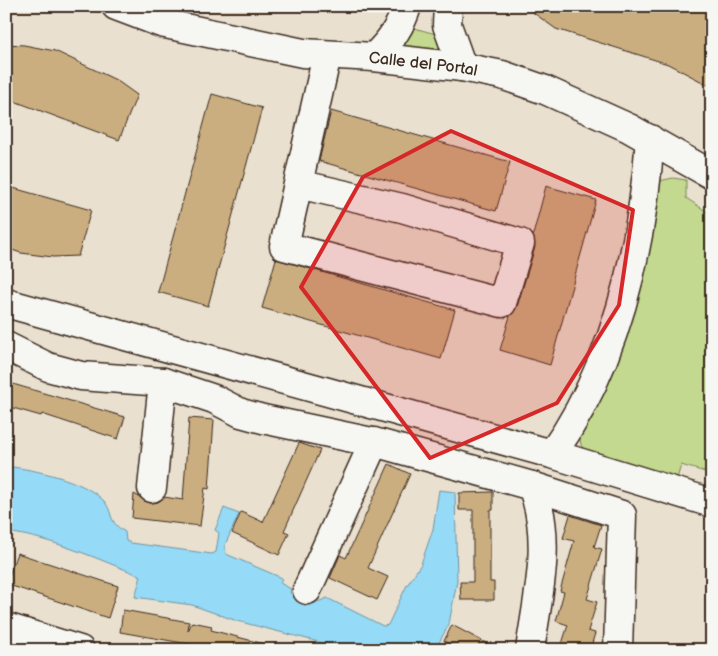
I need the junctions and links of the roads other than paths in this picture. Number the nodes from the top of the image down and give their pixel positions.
1 (116, 6) edge
2 (406, 11) edge
3 (448, 16) edge
4 (328, 55) junction
5 (374, 57) junction
6 (462, 67) junction
7 (650, 139) junction
8 (712, 176) edge
9 (298, 184) junction
10 (6, 303) edge
11 (6, 346) edge
12 (163, 382) junction
13 (374, 442) junction
14 (552, 454) junction
15 (532, 486) junction
16 (152, 488) dead end
17 (712, 502) edge
18 (307, 590) dead end
19 (6, 627) edge
20 (80, 650) edge
21 (530, 650) edge
22 (618, 650) edge

1 - 4 street, Calle del Portal
2 - 3 street
2 - 5 street
3 - 6 street
4 - 5 street, Calle del Portal
4 - 9 street
5 - 6 street, Calle del Portal
6 - 7 street, Calle del Portal
7 - 8 street, Calle del Portal
7 - 14 street
9 - 9 street
10 - 14 street
11 - 12 street
12 - 13 street
12 - 16 street
13 - 15 street
13 - 18 street
14 - 17 street
15 - 21 street
15 - 22 street
19 - 20 street

